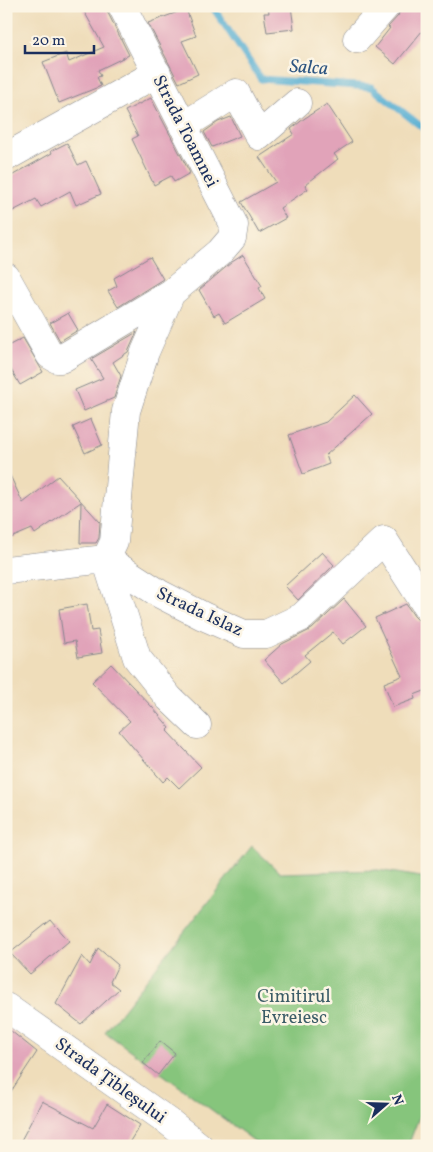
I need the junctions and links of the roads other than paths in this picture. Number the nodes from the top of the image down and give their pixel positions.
1 (386, 6) edge
2 (126, 7) edge
3 (357, 38) dead end
4 (157, 73) junction
5 (297, 103) dead end
6 (184, 126) junction
7 (9, 155) edge
8 (6, 277) edge
9 (172, 293) junction
10 (106, 559) junction
11 (6, 570) edge
12 (427, 608) edge
13 (197, 726) dead end
14 (6, 993) edge
15 (14, 1012) edge
16 (199, 1146) edge

1 - 3 street
2 - 4 street, Strada Toamnei
4 - 6 street, Strada Toamnei
4 - 7 street
5 - 6 street
6 - 9 street, Strada Toamnei
8 - 9 street
9 - 10 street
10 - 11 street
10 - 12 street, Strada Islaz
10 - 13 street
14 - 15 street, Strada Țibleșului
15 - 16 street, Strada Țibleșului

